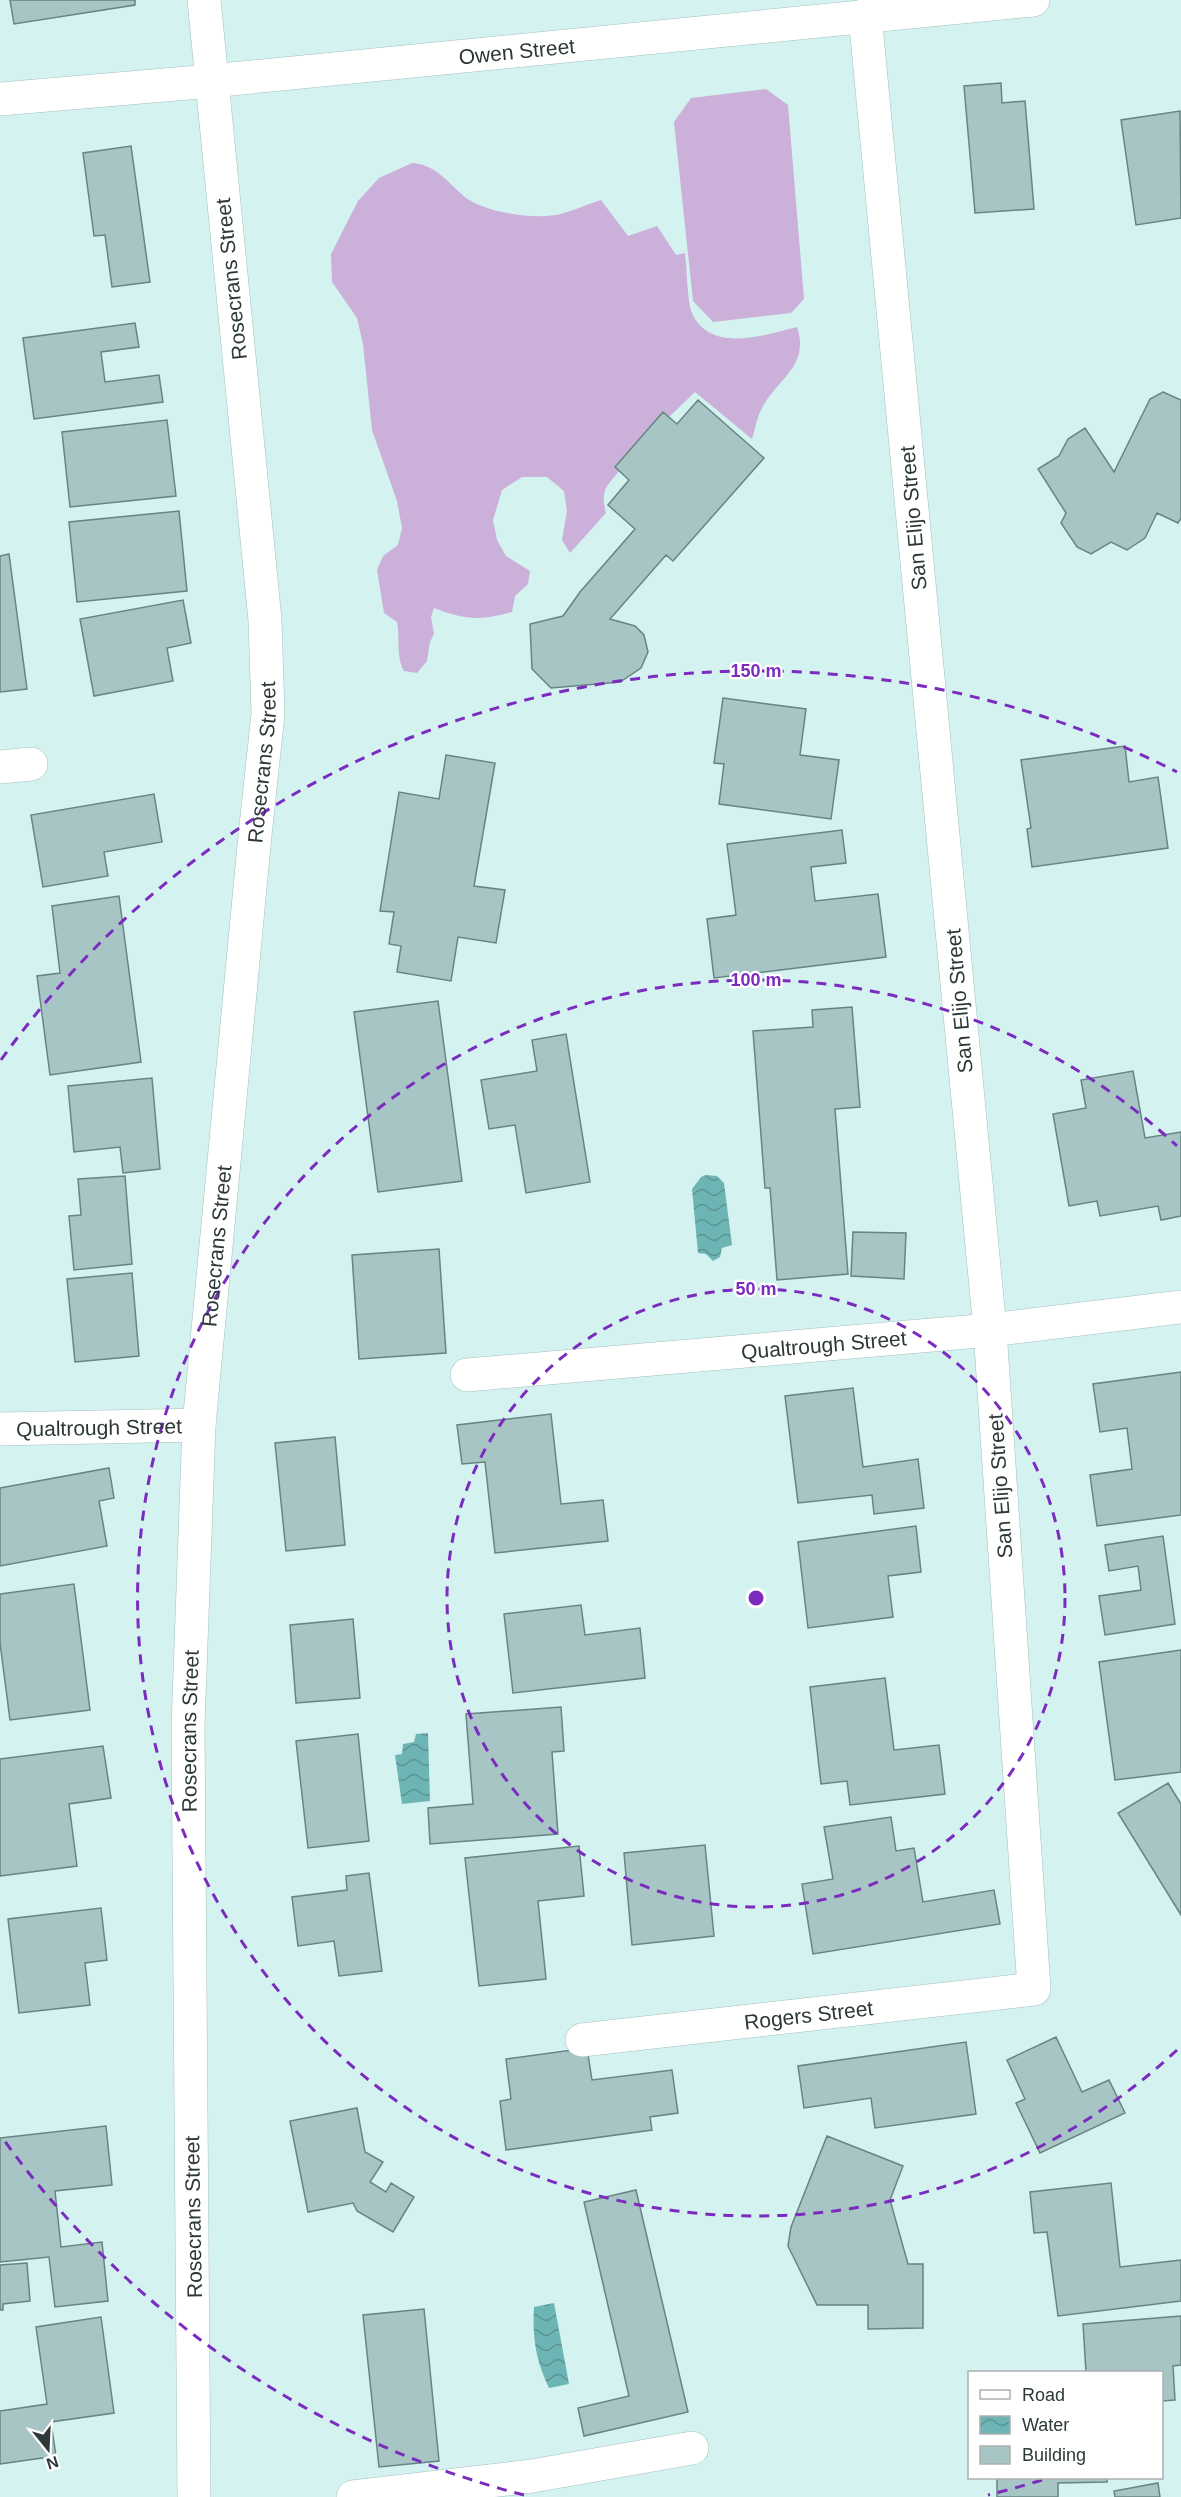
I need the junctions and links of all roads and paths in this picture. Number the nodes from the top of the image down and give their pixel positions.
1 (204, 0) edge
2 (1034, 0) edge
3 (865, 15) junction
4 (211, 81) junction
5 (0, 99) edge
6 (1181, 1307) edge
7 (990, 1330) junction
8 (467, 1375) dead end
9 (199, 1425) junction
10 (0, 1429) edge
11 (1034, 1989) joint
12 (582, 2040) dead end
13 (692, 2448) dead end
14 (194, 2497) edge
15 (353, 2497) edge

1 - 4 street, Rosecrans Street
2 - 3 street, Owen Street
3 - 4 street, Owen Street
3 - 7 street, San Elijo Street
4 - 5 street, Owen Street
4 - 9 street, Rosecrans Street
6 - 7 street, Qualtrough Street
7 - 8 street, Qualtrough Street
7 - 11 street, San Elijo Street
9 - 10 street, Qualtrough Street
9 - 14 street, Rosecrans Street
11 - 12 street, Rogers Street
13 - 15 street

